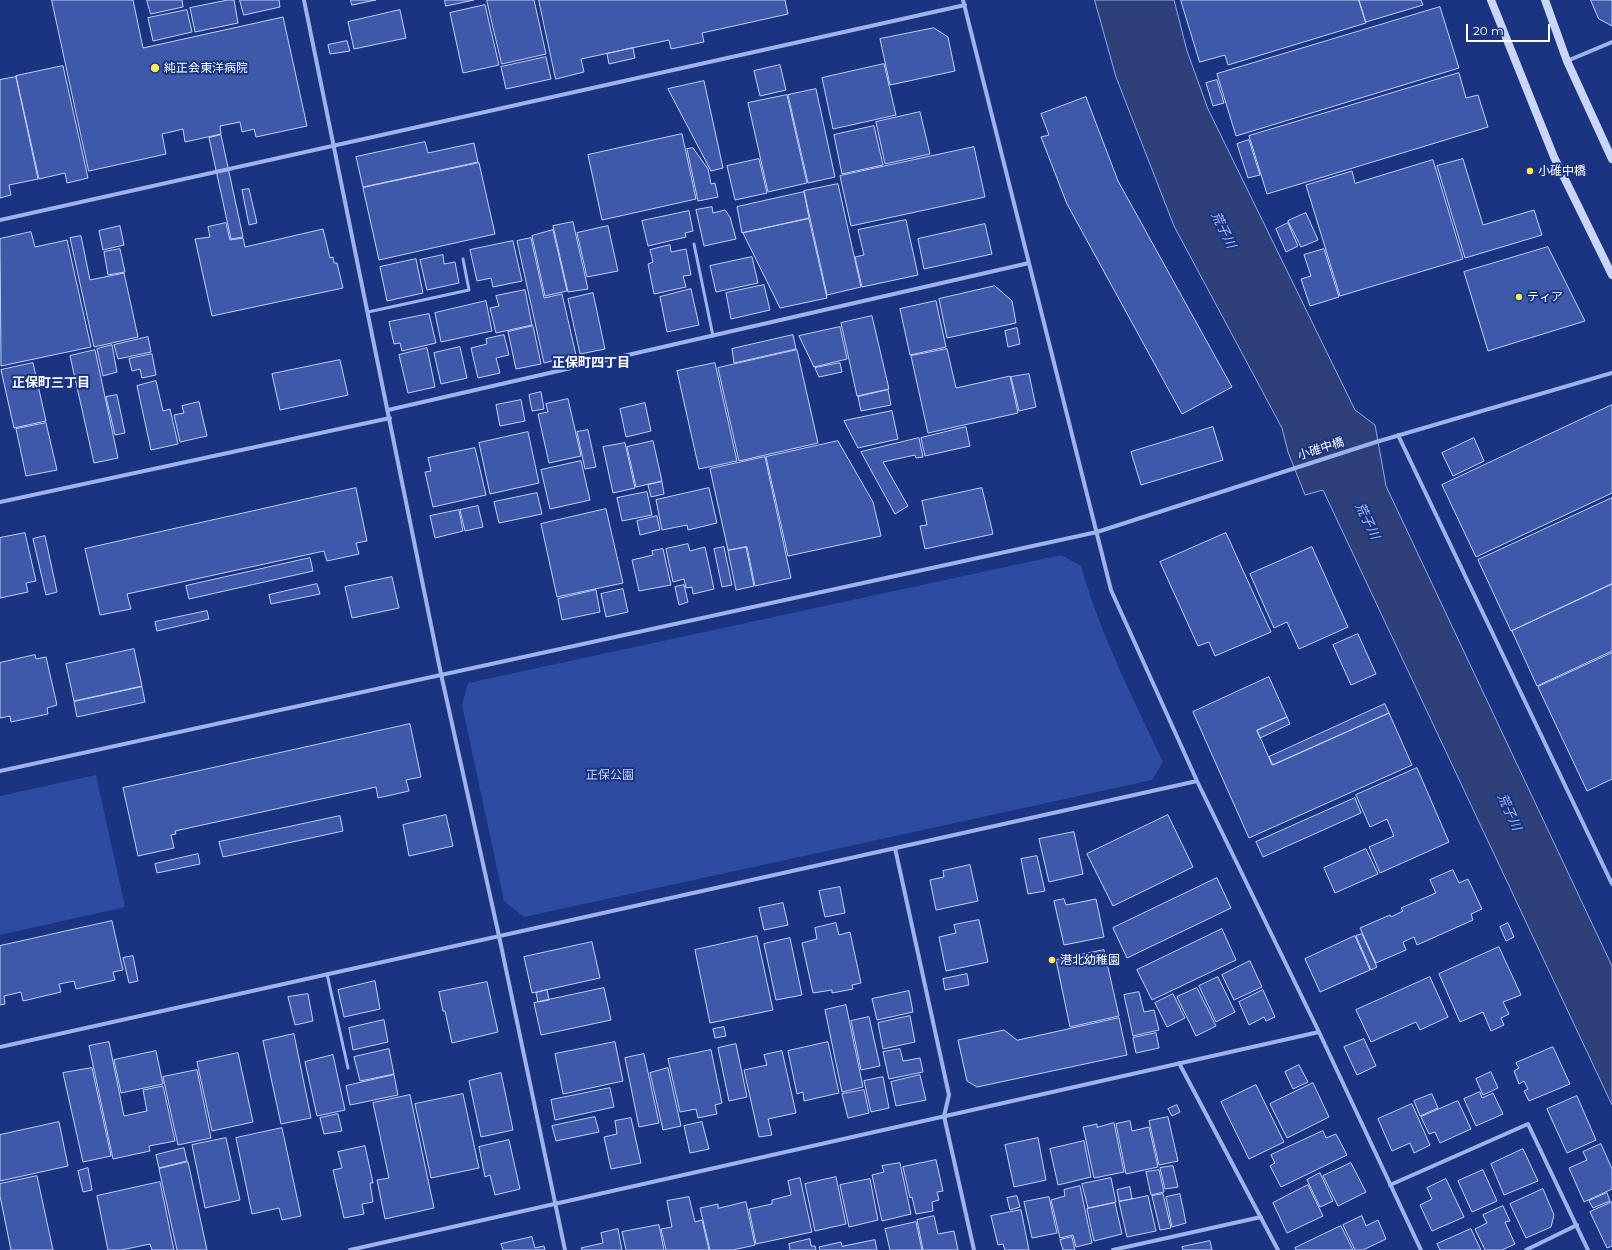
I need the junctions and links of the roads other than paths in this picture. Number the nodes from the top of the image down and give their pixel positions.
1 (304, 0) edge
2 (963, 0) edge
3 (1491, 0) edge
4 (1545, 0) edge
5 (965, 5) junction
6 (1612, 42) edge
7 (1567, 61) junction
8 (334, 145) junction
9 (1612, 159) edge
10 (0, 220) edge
11 (694, 244) dead end
12 (464, 259) dead end
13 (1029, 263) junction
14 (1612, 274) edge
15 (368, 312) junction
16 (713, 336) junction
17 (1612, 373) edge
18 (388, 410) junction
19 (390, 418) junction
20 (1398, 435) junction
21 (0, 502) edge
22 (1097, 532) junction
23 (441, 674) junction
24 (0, 771) edge
25 (1198, 782) junction
26 (895, 848) junction
27 (1612, 884) edge
28 (500, 936) junction
29 (327, 974) junction
30 (1319, 1032) junction
31 (0, 1047) edge
32 (1179, 1063) junction
33 (348, 1068) dead end
34 (944, 1116) junction
35 (1390, 1185) junction
36 (555, 1204) junction
37 (1260, 1217) junction
38 (1576, 1225) junction
39 (350, 1250) edge
40 (565, 1250) edge
41 (974, 1250) edge
42 (1113, 1250) edge
43 (1278, 1250) edge
44 (1421, 1250) edge
45 (1526, 1250) edge
46 (1588, 1250) edge

1 - 8 street
2 - 5 street
3 - 14 street
4 - 7 street
5 - 8 street
5 - 13 street
6 - 7 street
7 - 9 street
8 - 10 street
8 - 15 street
11 - 16 lane
12 - 15 lane
13 - 16 street
13 - 22 street
15 - 18 street
16 - 18 street
17 - 20 street, 小碓中橋
18 - 19 street
19 - 21 street
19 - 23 street
20 - 22 street, 小碓中橋
20 - 27 street
22 - 23 street, 小碓中橋
22 - 25 street
23 - 24 street, 小碓中橋
23 - 28 street
25 - 26 street
25 - 30 street
26 - 28 street
26 - 34 street
28 - 29 street
28 - 36 street
29 - 31 street
29 - 33 lane
30 - 32 street
30 - 35 street
32 - 34 street
32 - 37 street
34 - 36 street
34 - 41 street
35 - 38 street
35 - 44 street
36 - 39 street
36 - 40 street
37 - 42 street
37 - 43 street
38 - 45 street
38 - 46 street

